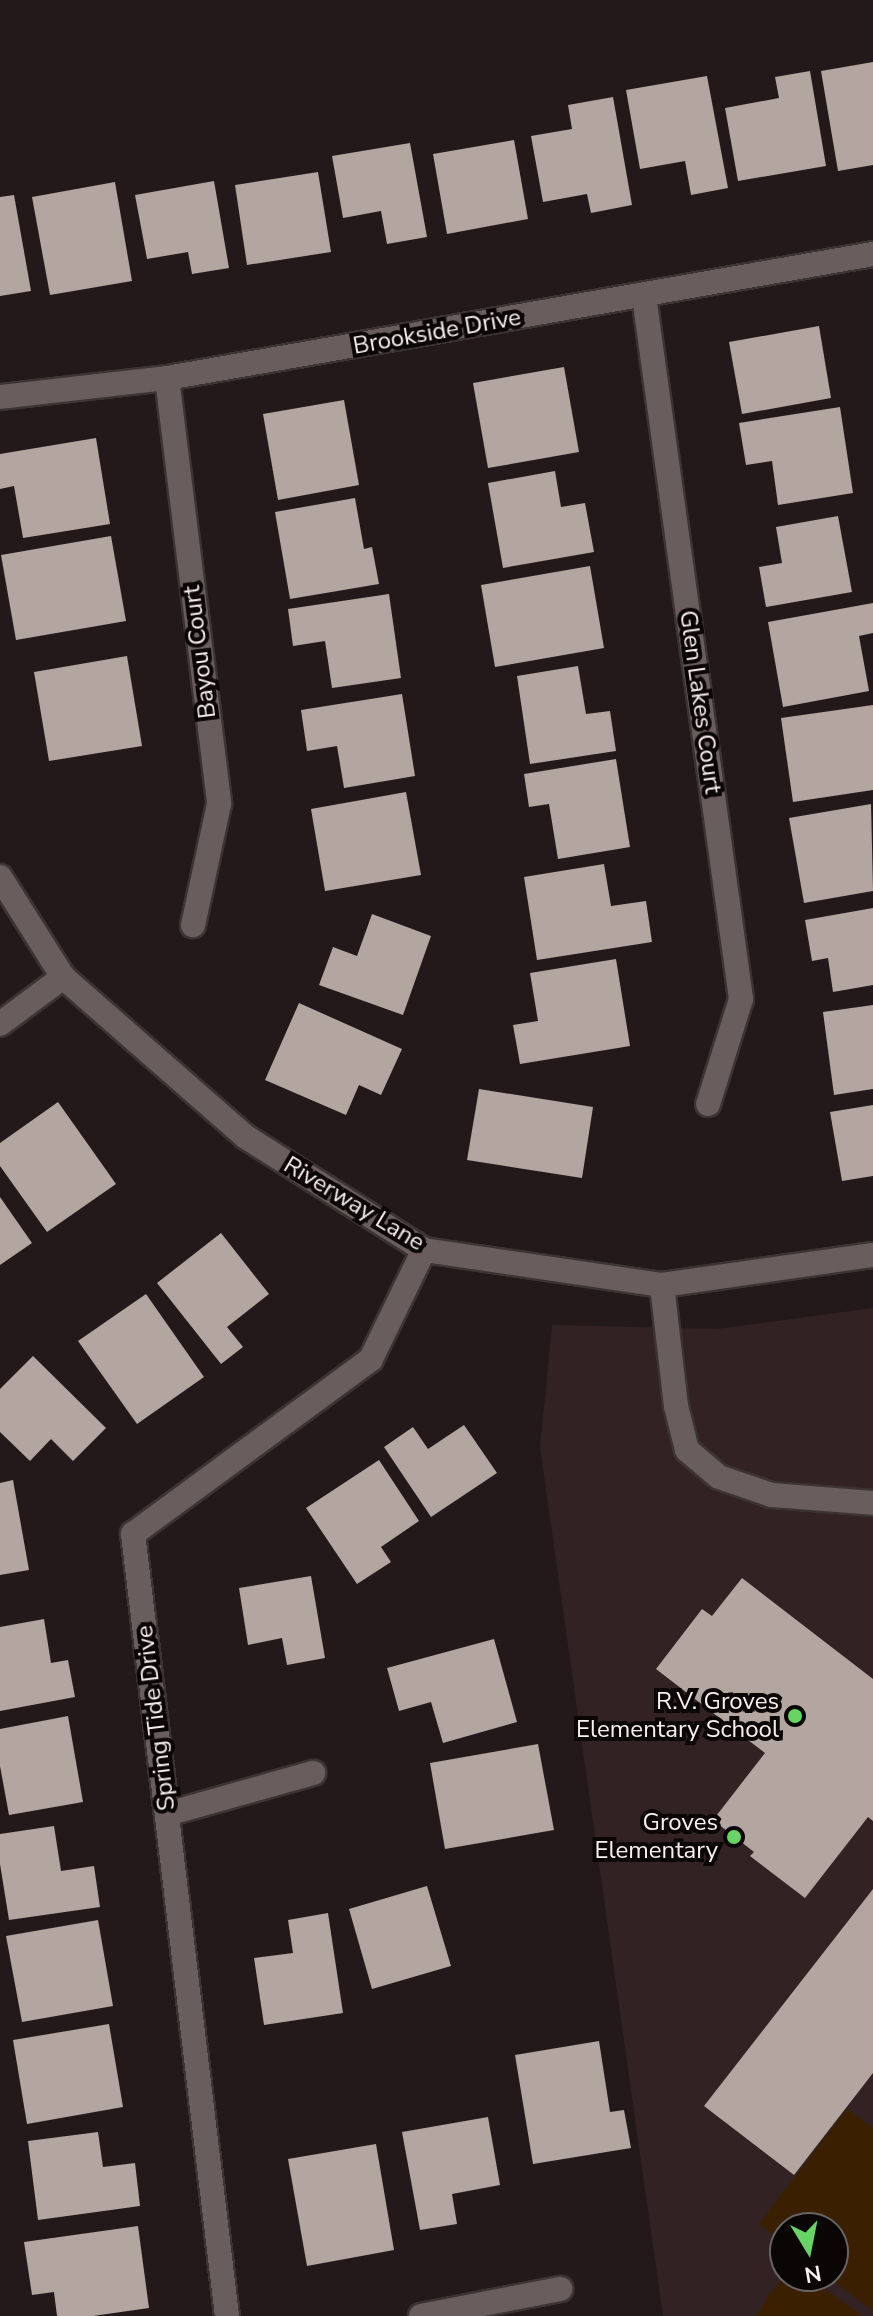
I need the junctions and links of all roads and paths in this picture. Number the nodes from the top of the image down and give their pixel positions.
1 (873, 254) edge
2 (644, 296) junction
3 (167, 378) junction
4 (0, 397) edge
5 (0, 877) edge
6 (193, 925) dead end
7 (63, 977) junction
8 (0, 1024) edge
9 (708, 1104) dead end
10 (424, 1250) junction
11 (873, 1255) edge
12 (662, 1285) junction
13 (873, 1503) edge
14 (313, 1773) dead end
15 (167, 1814) junction
16 (560, 2289) dead end
17 (227, 2316) edge
18 (421, 2316) edge

1 - 2 street, Brookside Drive
2 - 3 street, Brookside Drive
2 - 9 street, Glen Lakes Court
3 - 4 street, Brookside Drive
3 - 6 street, Bayou Court
5 - 7 street, Riverway Lane
7 - 8 street
7 - 10 street, Riverway Lane
10 - 12 street, Riverway Lane
10 - 15 street, Spring Tide Drive
11 - 12 street, Riverway Lane
12 - 13 street
14 - 15 street
15 - 17 street, Spring Tide Drive
16 - 18 street

